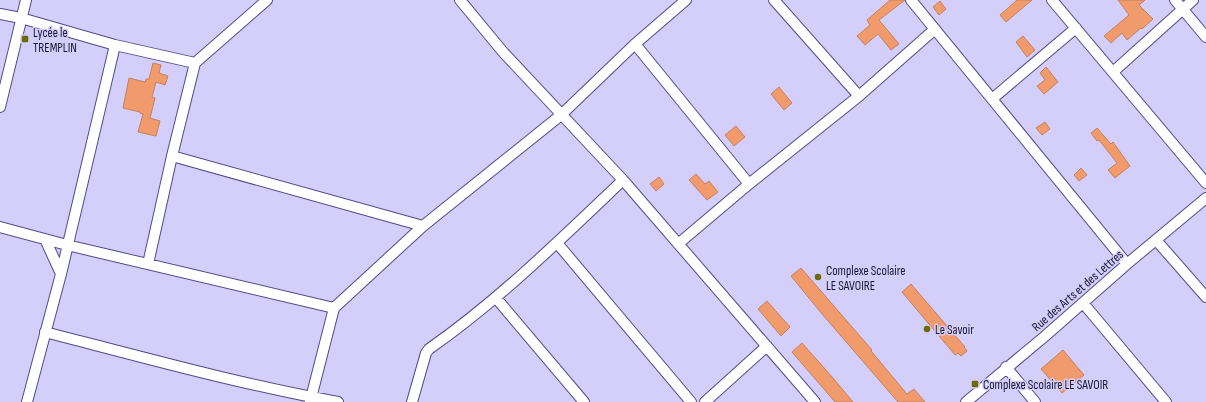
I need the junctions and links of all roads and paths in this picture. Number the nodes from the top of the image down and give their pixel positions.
1 (26, 0) edge
2 (267, 0) edge
3 (460, 0) edge
4 (686, 0) edge
5 (774, 0) edge
6 (911, 0) edge
7 (1052, 0) edge
8 (1174, 0) edge
9 (1193, 0) edge
10 (1182, 9) junction
11 (0, 14) edge
12 (21, 18) junction
13 (1076, 28) junction
14 (935, 29) junction
15 (1206, 37) edge
16 (635, 44) junction
17 (115, 45) junction
18 (195, 63) junction
19 (1113, 72) junction
20 (859, 96) junction
21 (992, 99) junction
22 (0, 107) edge
23 (561, 115) junction
24 (172, 156) junction
25 (623, 180) junction
26 (1206, 183) edge
27 (749, 184) junction
28 (1206, 198) edge
29 (423, 226) junction
30 (0, 227) edge
31 (46, 239) junction
32 (1156, 240) junction
33 (557, 243) junction
34 (678, 244) junction
35 (67, 245) junction
36 (148, 264) junction
37 (1127, 264) junction
38 (61, 274) junction
39 (1206, 297) edge
40 (496, 298) junction
41 (1083, 303) junction
42 (334, 308) junction
43 (45, 332) junction
44 (767, 346) junction
45 (1006, 367) junction
46 (311, 400) edge
47 (27, 402) edge
48 (338, 402) edge
49 (412, 402) edge
50 (584, 402) edge
51 (691, 402) edge
52 (705, 402) edge
53 (815, 402) edge
54 (966, 402) edge
55 (1035, 402) edge
56 (1166, 402) edge

1 - 12 street
2 - 18 street
3 - 23 street
4 - 16 street
5 - 20 street
6 - 14 street
7 - 13 street
8 - 10 street
9 - 10 street
10 - 15 street
10 - 19 street
11 - 12 street
12 - 17 street
12 - 22 street
13 - 19 street
13 - 21 street
14 - 20 street
14 - 21 street
16 - 23 street
16 - 27 street
17 - 18 street
17 - 35 street
18 - 24 street
19 - 26 street
20 - 27 street
21 - 37 street
23 - 25 street
23 - 29 street
24 - 29 street
24 - 36 street
25 - 33 street
25 - 34 street
27 - 34 street
28 - 32 street, Rue des Arts et des Lettres
29 - 42 street
30 - 31 street
31 - 35 street
31 - 38 street
32 - 37 street, Rue des Arts et des Lettres
32 - 39 street
33 - 40 street
33 - 51 street
34 - 44 street
35 - 36 street
35 - 38 street
36 - 42 street
37 - 41 street, Rue des Arts et des Lettres
38 - 43 street
40 - 49 street
40 - 50 street
41 - 45 street, Rue des Arts et des Lettres
41 - 56 street
42 - 46 street
43 - 46 street
43 - 47 street
44 - 52 street
44 - 53 street
45 - 54 street, Rue des Arts et des Lettres
45 - 55 street
46 - 48 street

